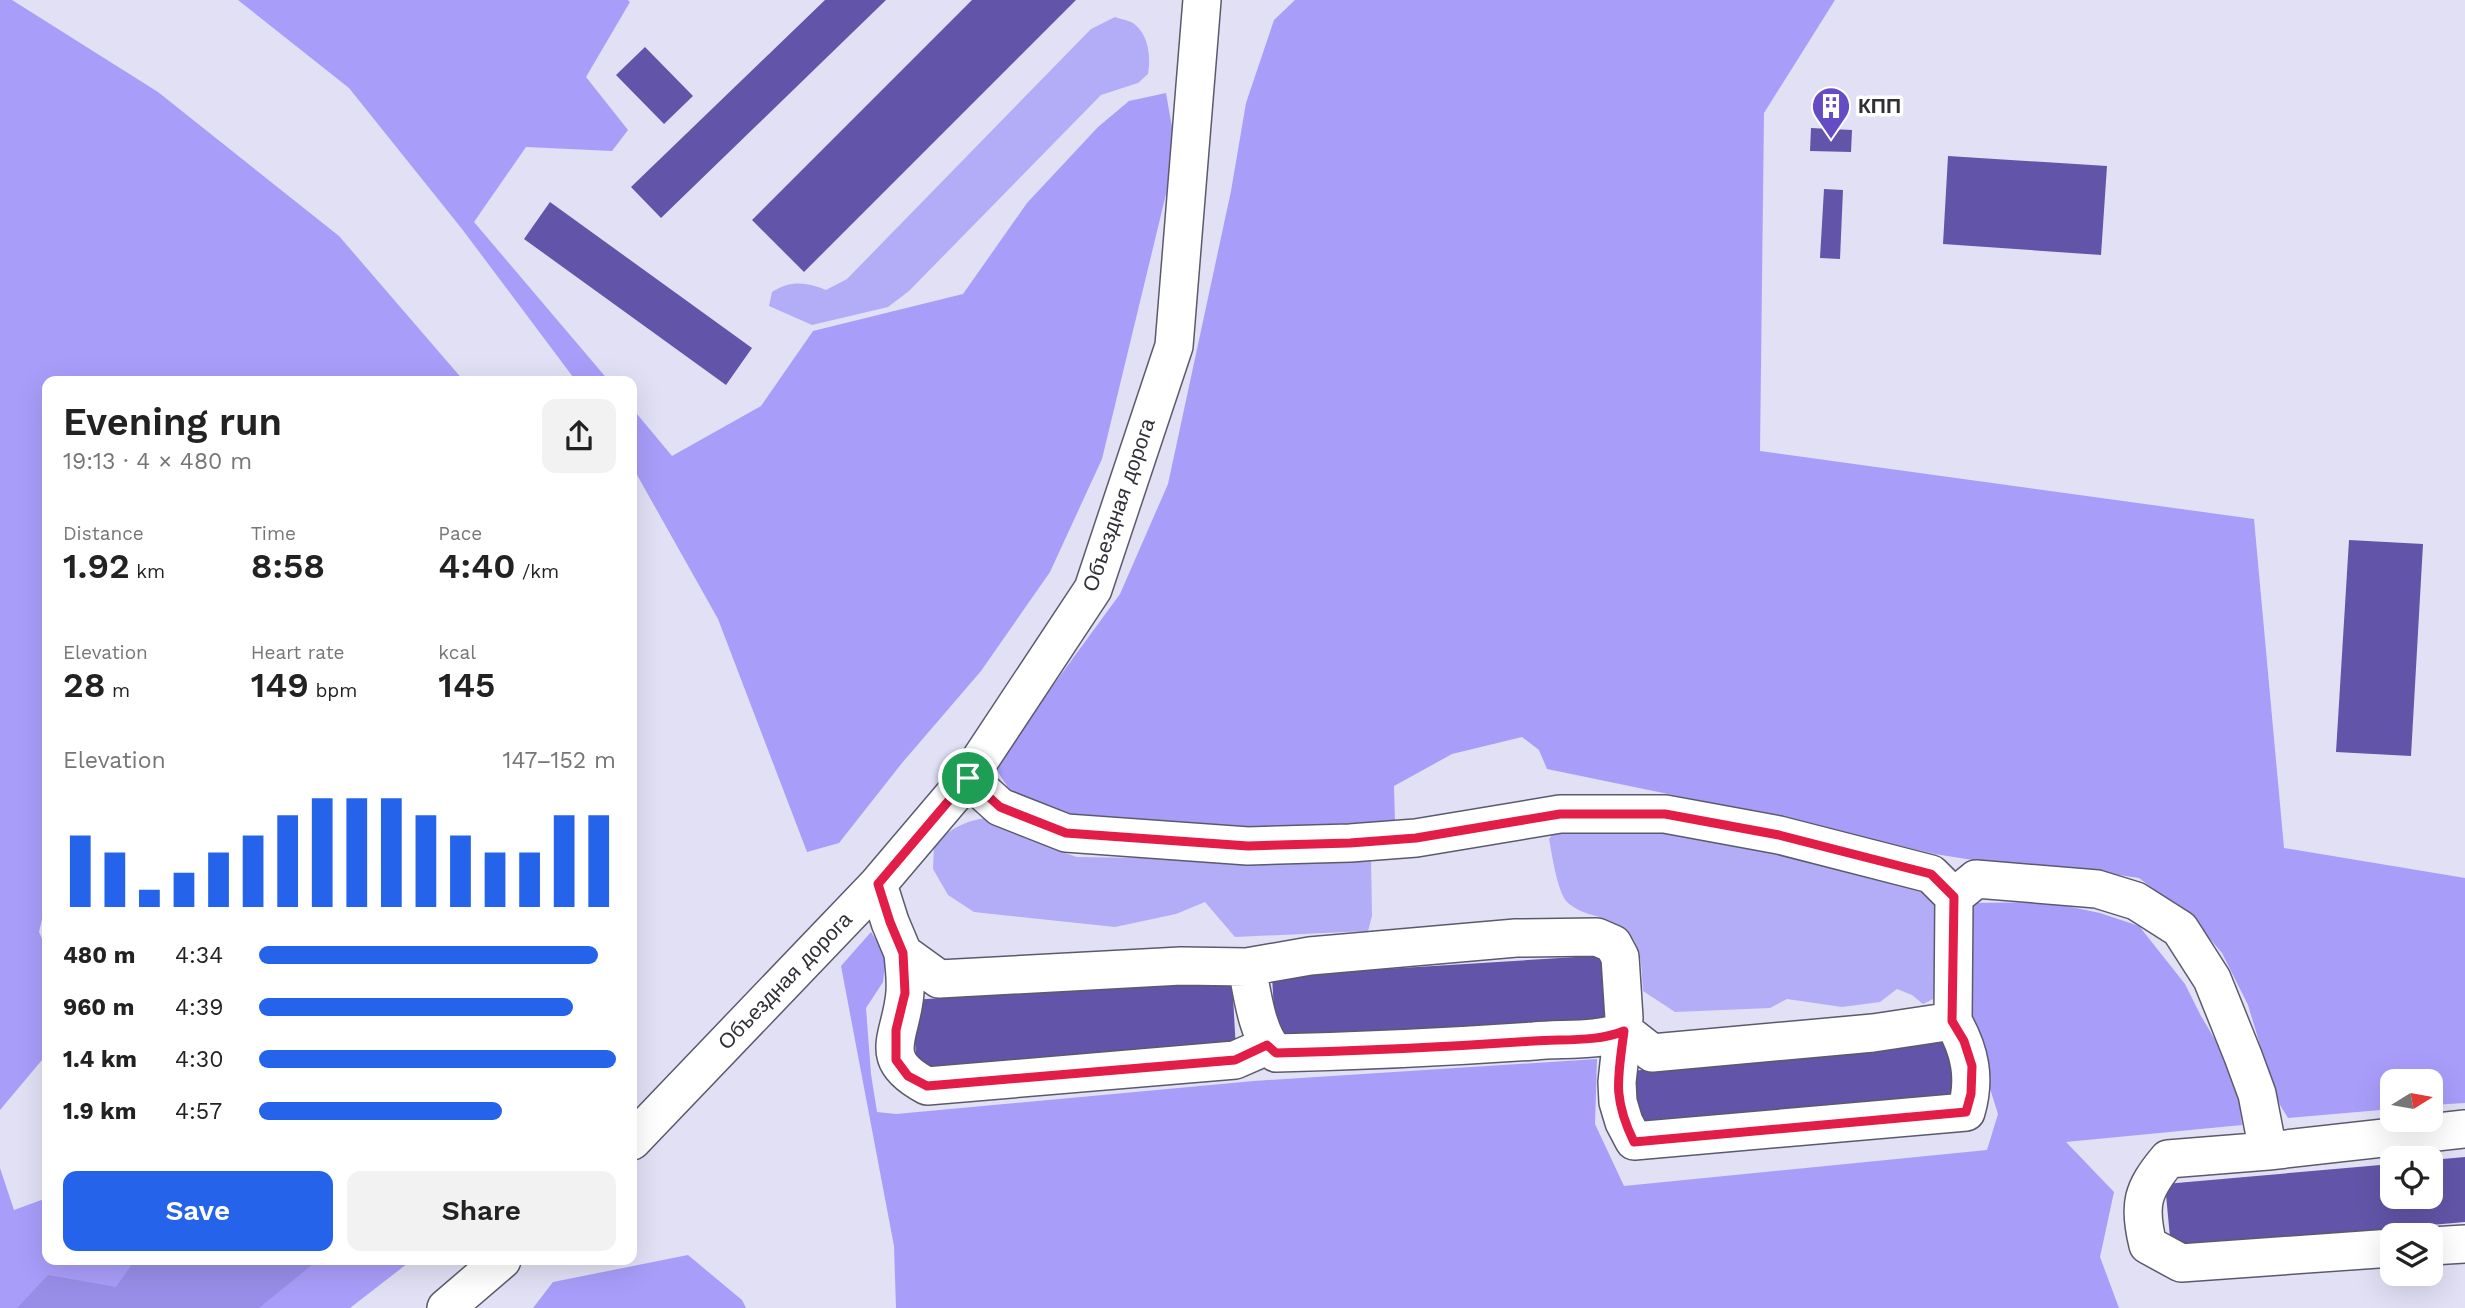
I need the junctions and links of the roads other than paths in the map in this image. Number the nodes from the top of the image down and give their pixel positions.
1 (1202, 0) edge
2 (968, 778) junction
3 (878, 884) junction
4 (1954, 897) junction
5 (903, 953) junction
6 (1247, 967) junction
7 (1952, 1021) junction
8 (1624, 1031) junction
9 (1267, 1045) junction
10 (2465, 1129) edge
11 (637, 1136) edge
12 (2267, 1151) junction
13 (2465, 1244) edge
14 (2443, 1245) edge
15 (2380, 1249) edge
16 (496, 1265) edge
17 (446, 1308) edge

1 - 2 street, Объездная дорога
2 - 3 street, Объездная дорога
2 - 4 street
3 - 5 street
3 - 11 street, Объездная дорога
4 - 7 street
4 - 12 street
5 - 6 street
5 - 9 street
6 - 8 street
6 - 9 street
7 - 8 street
7 - 8 street
8 - 9 street
10 - 12 street
12 - 15 street
13 - 14 street
16 - 17 street

